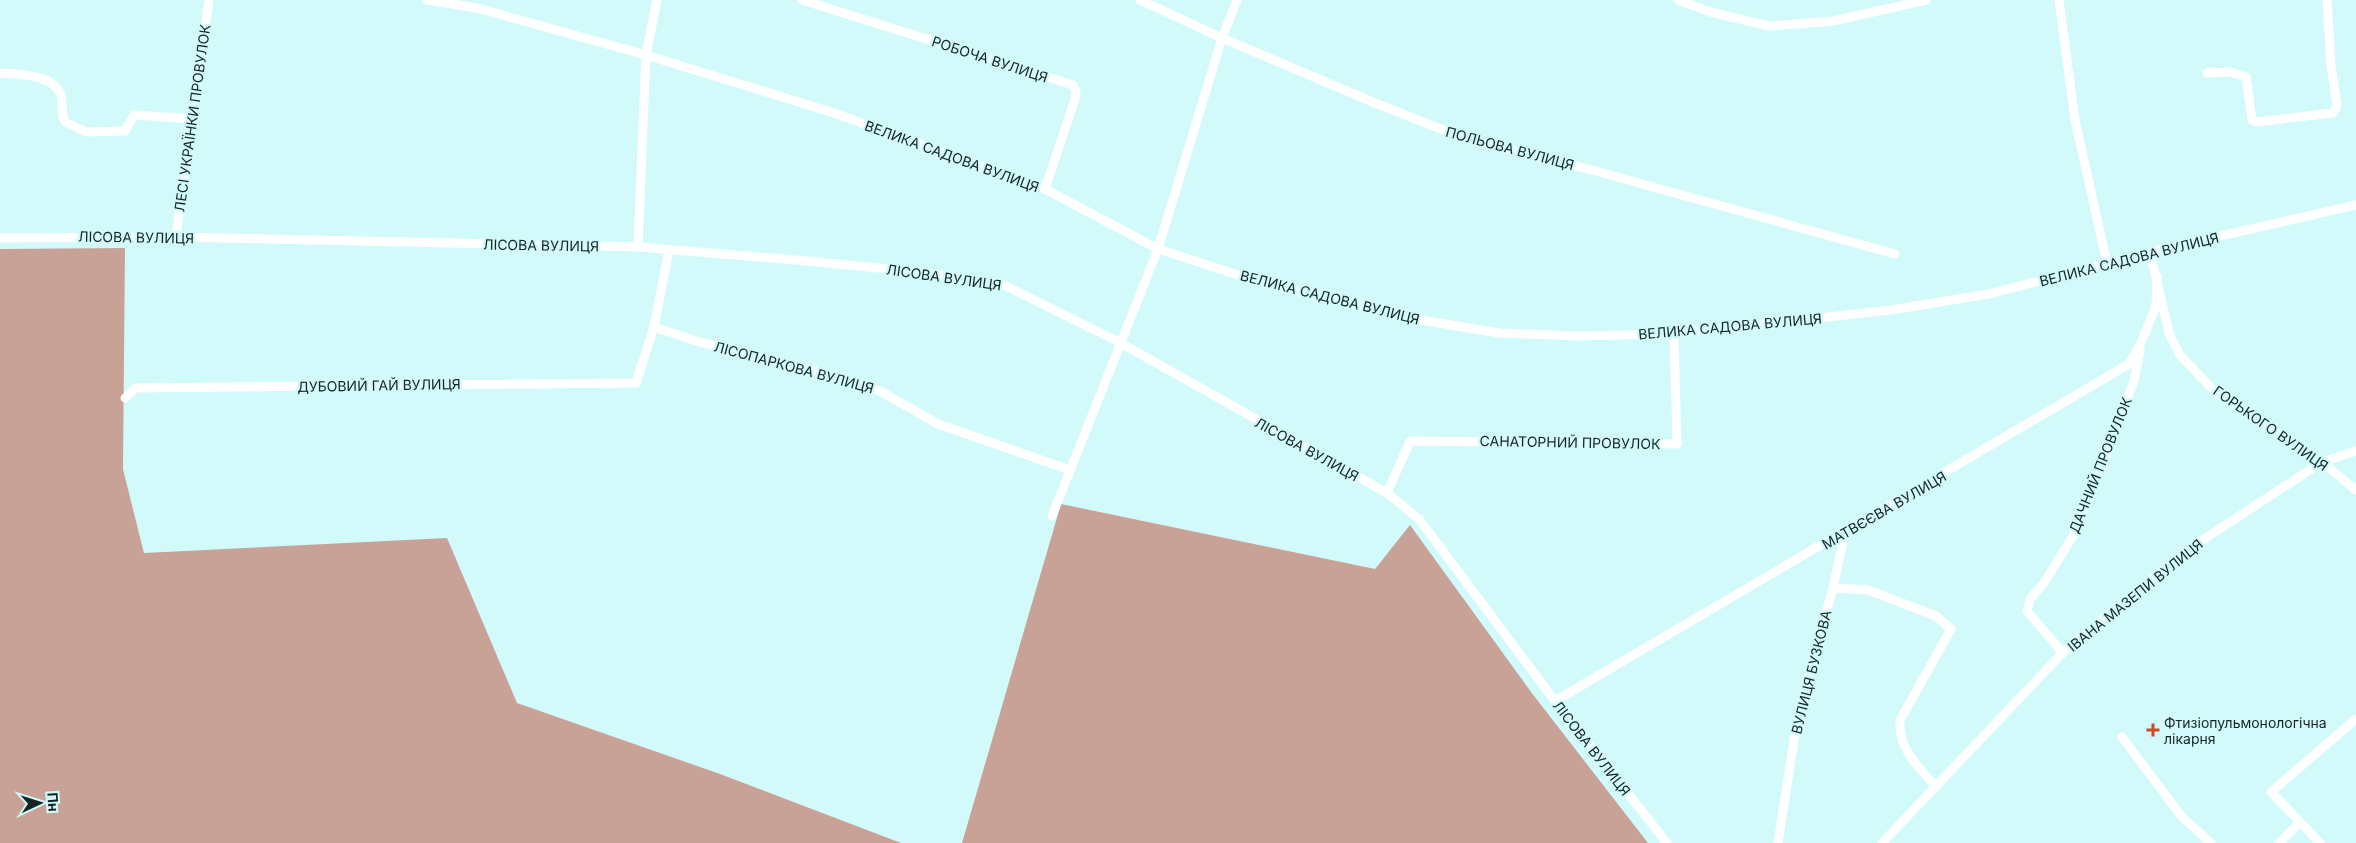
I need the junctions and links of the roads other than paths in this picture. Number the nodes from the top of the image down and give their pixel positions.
1 (209, 0) edge
2 (427, 0) edge
3 (657, 0) edge
4 (802, 0) edge
5 (1140, 0) edge
6 (1237, 0) edge
7 (1678, 0) edge
8 (1926, 0) edge
9 (2059, 0) edge
10 (2327, 0) edge
11 (1222, 38) junction
12 (646, 55) junction
13 (0, 73) edge
14 (2206, 73) dead end
15 (193, 119) junction
16 (1045, 189) junction
17 (2356, 205) edge
18 (176, 237) junction
19 (0, 238) edge
20 (638, 247) junction
21 (1158, 249) junction
22 (669, 250) junction
23 (2150, 252) junction
24 (1895, 254) dead end
25 (2107, 263) junction
26 (2157, 276) junction
27 (654, 327) junction
28 (1674, 334) junction
29 (1119, 342) junction
30 (2142, 342) junction
31 (125, 398) dead end
32 (2356, 451) edge
33 (2322, 462) junction
34 (1070, 470) junction
35 (2356, 490) edge
36 (1387, 493) junction
37 (1052, 516) dead end
38 (1845, 532) junction
39 (1833, 588) junction
40 (2063, 653) junction
41 (1555, 701) junction
42 (2356, 719) edge
43 (2122, 738) dead end
44 (1936, 786) junction
45 (2300, 822) junction
46 (1667, 843) edge
47 (1778, 843) edge
48 (1882, 843) edge
49 (2211, 843) edge
50 (2279, 843) edge
51 (2320, 843) edge

1 - 15 street, ЛЕСІ УКРАЇНКИ ПРОВУЛОК
2 - 12 street, ВЕЛИКА САДОВА ВУЛИЦЯ
3 - 12 street
4 - 16 street, РОБОЧА ВУЛИЦЯ
5 - 11 street, ПОЛЬОВА ВУЛИЦЯ
6 - 11 street
7 - 8 street
9 - 25 street
10 - 14 street
11 - 21 street
11 - 24 street, ПОЛЬОВА ВУЛИЦЯ
12 - 16 street, ВЕЛИКА САДОВА ВУЛИЦЯ
12 - 20 street
13 - 15 street
15 - 18 street, ЛЕСІ УКРАЇНКИ ПРОВУЛОК
16 - 21 street, ВЕЛИКА САДОВА ВУЛИЦЯ
17 - 23 street, ВЕЛИКА САДОВА ВУЛИЦЯ
18 - 19 street, ЛІСОВА ВУЛИЦЯ
18 - 20 street, ЛІСОВА ВУЛИЦЯ
20 - 22 street, ЛІСОВА ВУЛИЦЯ
21 - 28 street, ВЕЛИКА САДОВА ВУЛИЦЯ
21 - 29 street
22 - 27 street
22 - 29 street, ЛІСОВА ВУЛИЦЯ
23 - 25 street, ВЕЛИКА САДОВА ВУЛИЦЯ
23 - 26 street, ГОРЬКОГО ВУЛИЦЯ
25 - 28 street, ВЕЛИКА САДОВА ВУЛИЦЯ
26 - 30 street, МАТВЄЄВА ВУЛИЦЯ
26 - 33 street, ГОРЬКОГО ВУЛИЦЯ
27 - 31 street, ДУБОВИЙ ГАЙ ВУЛИЦЯ
27 - 34 street, ЛІСОПАРКОВА ВУЛИЦЯ
28 - 36 street, САНАТОРНИЙ ПРОВУЛОК
29 - 34 street
29 - 36 street, ЛІСОВА ВУЛИЦЯ
30 - 38 street, МАТВЄЄВА ВУЛИЦЯ
30 - 40 street, ДАЧНИЙ ПРОВУЛОК
32 - 33 street, ІВАНА МАЗЕПИ ВУЛИЦЯ
33 - 35 street, ГОРЬКОГО ВУЛИЦЯ
33 - 40 street, ІВАНА МАЗЕПИ ВУЛИЦЯ
34 - 37 street
36 - 41 street, ЛІСОВА ВУЛИЦЯ
38 - 39 street, ВУЛИЦЯ БУЗКОВА
38 - 41 street, МАТВЄЄВА ВУЛИЦЯ
39 - 44 street
39 - 47 street, ВУЛИЦЯ БУЗКОВА
40 - 44 street, ІВАНА МАЗЕПИ ВУЛИЦЯ
41 - 46 street, ЛІСОВА ВУЛИЦЯ
42 - 45 street
43 - 49 street
44 - 48 street, ІВАНА МАЗЕПИ ВУЛИЦЯ
45 - 50 street
45 - 51 street

